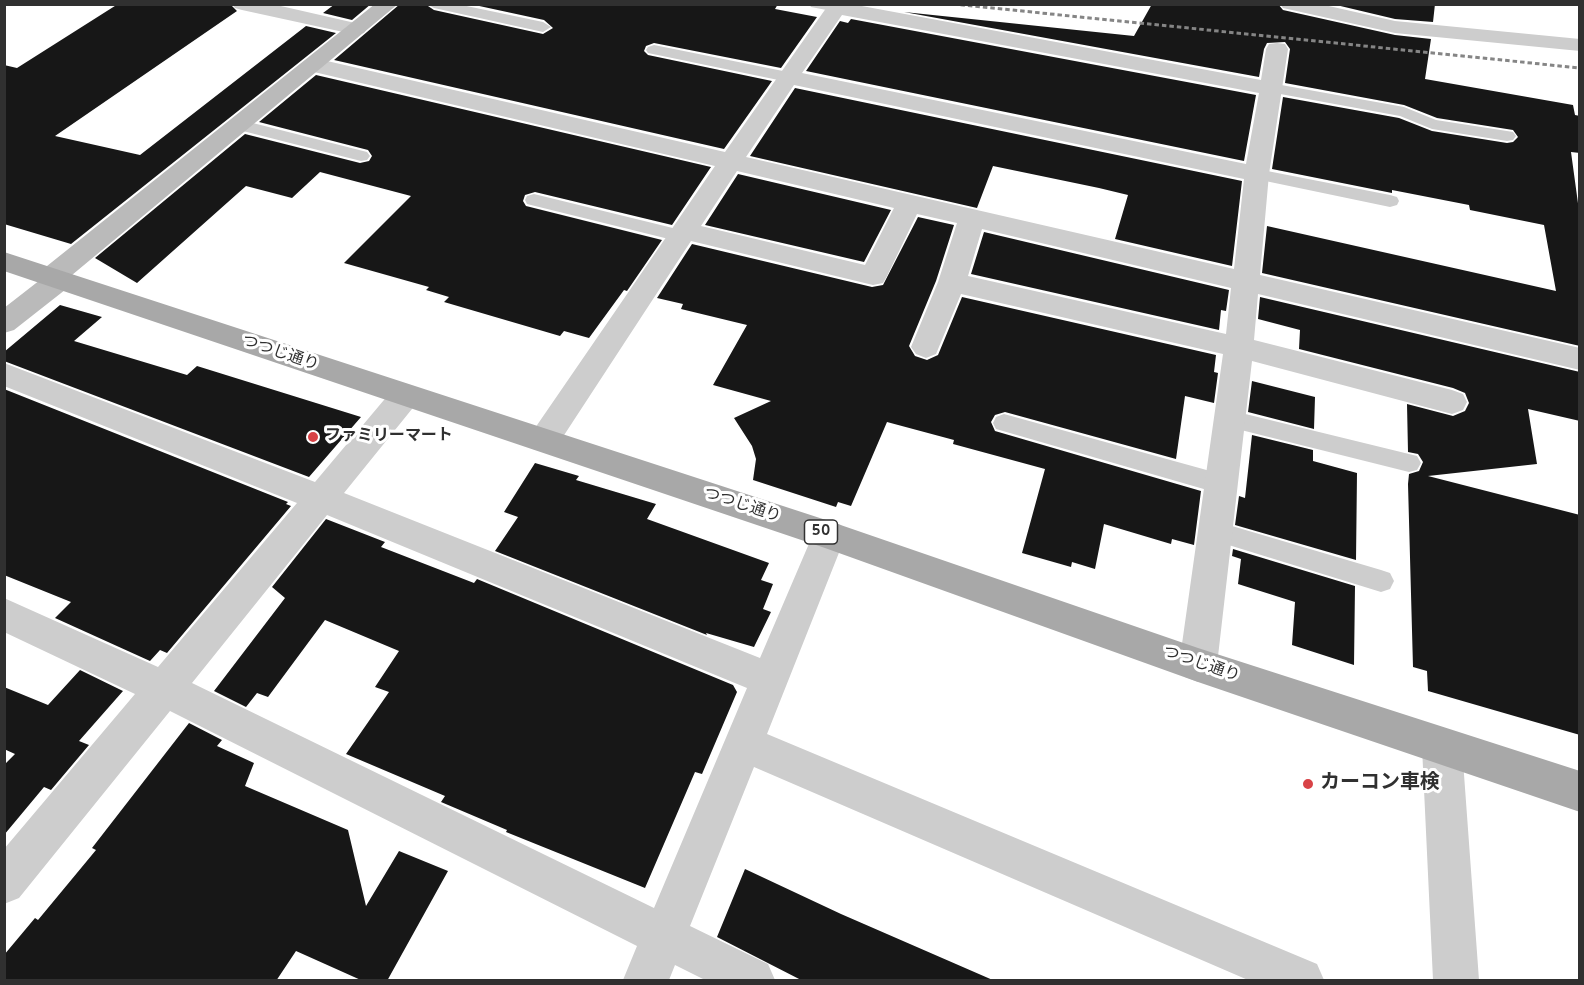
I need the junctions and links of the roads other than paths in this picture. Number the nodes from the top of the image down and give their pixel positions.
1 (243, 4) edge
2 (388, 4) edge
3 (434, 4) edge
4 (1290, 4) edge
5 (827, 6) edge
6 (543, 27) dead end
7 (357, 29) junction
8 (1580, 45) edge
9 (654, 50) dead end
10 (1277, 50) dead end
11 (314, 65) junction
12 (788, 77) junction
13 (1270, 88) junction
14 (242, 125) junction
15 (1507, 136) dead end
16 (361, 156) dead end
17 (731, 162) junction
18 (1257, 174) junction
19 (534, 200) dead end
20 (1390, 201) dead end
21 (909, 203) junction
22 (972, 218) junction
23 (683, 233) junction
24 (4, 261) edge
25 (56, 278) junction
26 (1246, 280) junction
27 (952, 282) junction
28 (4, 323) edge
29 (926, 347) dead end
30 (1239, 347) junction
31 (1580, 359) edge
32 (4, 375) edge
33 (405, 396) junction
34 (1452, 402) dead end
35 (1229, 419) junction
36 (1004, 423) dead end
37 (544, 440) junction
38 (1409, 463) dead end
39 (1221, 484) junction
40 (321, 498) junction
41 (1215, 531) junction
42 (829, 535) junction
43 (1381, 581) dead end
44 (4, 614) edge
45 (1198, 665) junction
46 (768, 679) junction
47 (165, 689) junction
48 (745, 744) junction
49 (1442, 747) junction
50 (1580, 792) edge
51 (4, 883) edge
52 (664, 937) junction
53 (646, 981) edge
54 (752, 981) edge
55 (1301, 981) edge
56 (1456, 981) edge

1 - 7 street
2 - 7 street
3 - 6 lane
4 - 8 street
5 - 12 street
5 - 13 street
7 - 11 street
9 - 12 lane
10 - 13 street
11 - 14 street
11 - 17 street
12 - 17 street
12 - 18 street
13 - 15 lane
13 - 18 street
14 - 16 lane
14 - 25 street
17 - 21 street
17 - 23 street
18 - 20 lane
18 - 26 street
19 - 23 lane
21 - 22 street
21 - 23 street
22 - 26 street
22 - 27 street
23 - 37 street
24 - 25 main road, つつじ通り / 50
25 - 28 street
25 - 33 main road, つつじ通り / 50
26 - 30 street
26 - 31 street
27 - 29 street
27 - 30 street
30 - 34 street
30 - 35 street
32 - 40 street
33 - 37 main road, つつじ通り / 50
33 - 40 street
35 - 38 lane
35 - 39 street
36 - 39 lane
37 - 42 main road, つつじ通り / 50
39 - 41 street
40 - 46 street
40 - 47 street
41 - 43 lane
41 - 45 street
42 - 45 main road, つつじ通り / 50
42 - 46 street
44 - 47 street
45 - 49 main road, つつじ通り / 50
46 - 48 street
47 - 51 street
47 - 52 street
48 - 52 street
48 - 55 street
49 - 50 main road, つつじ通り / 50
49 - 56 street
52 - 53 street
52 - 54 street

